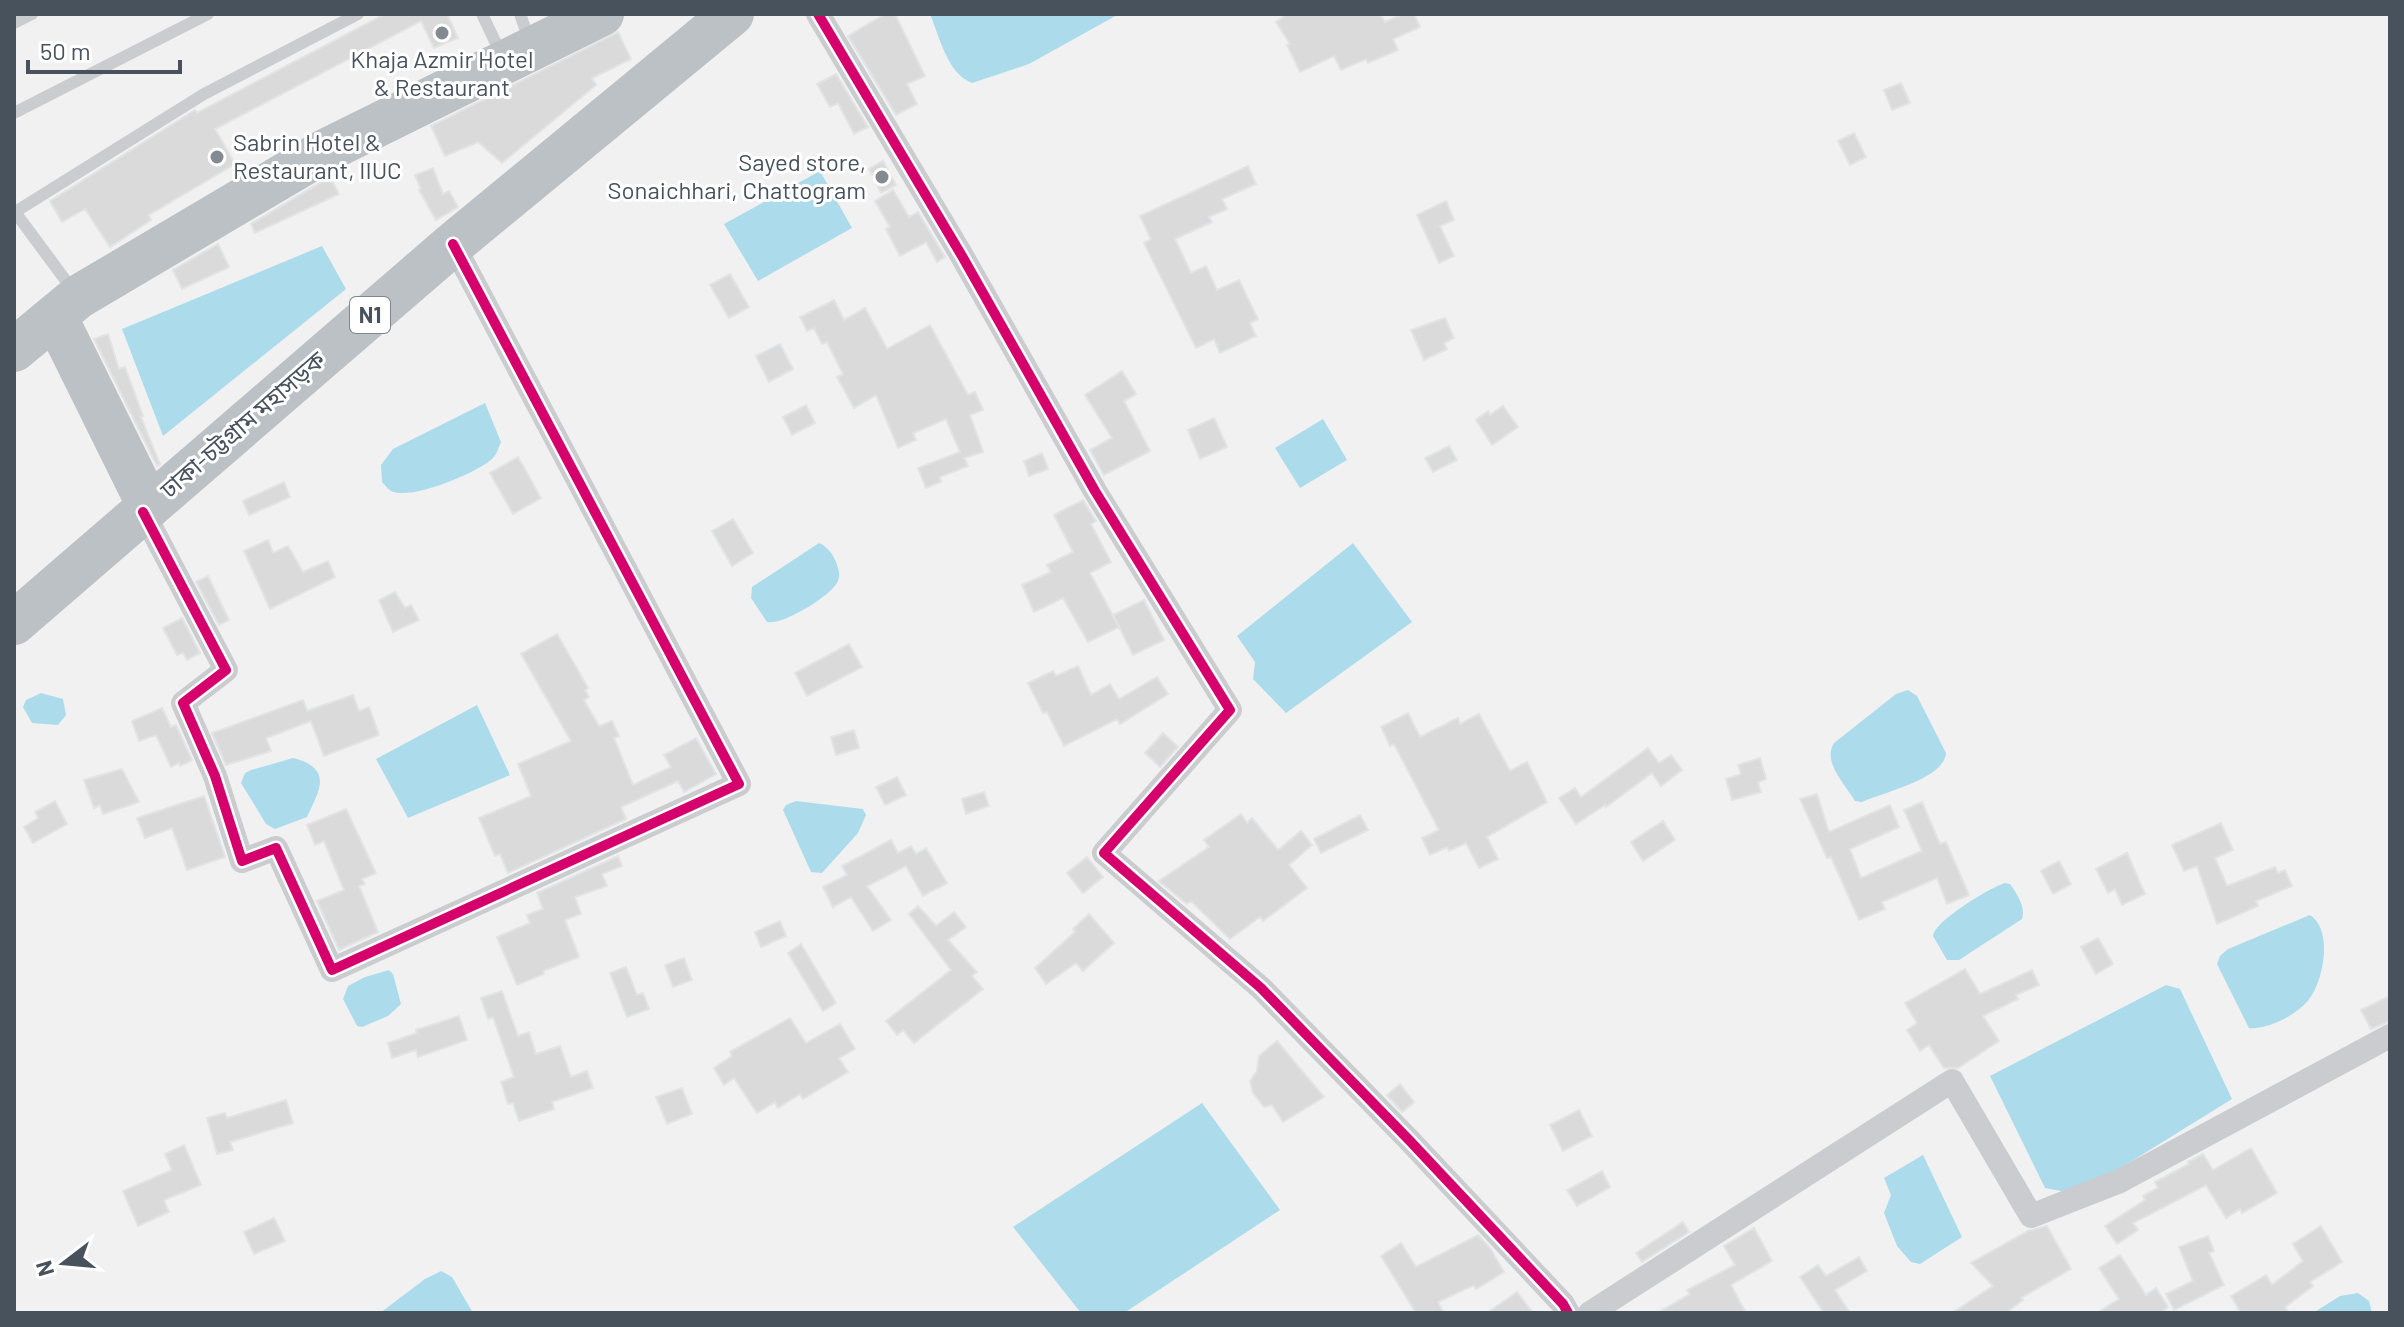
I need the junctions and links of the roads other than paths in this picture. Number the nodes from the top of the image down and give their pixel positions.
1 (32, 14) edge
2 (208, 14) edge
3 (358, 14) edge
4 (482, 14) edge
5 (602, 14) edge
6 (732, 14) edge
7 (818, 14) edge
8 (14, 23) edge
9 (519, 41) edge
10 (14, 113) edge
11 (15, 210) edge
12 (453, 244) junction
13 (67, 307) junction
14 (17, 342) edge
15 (146, 509) junction
16 (14, 623) edge
17 (2390, 1036) edge
18 (1568, 1313) edge
19 (1590, 1313) edge

1 - 8 lane
2 - 10 lane
3 - 11 lane
4 - 9 lane
5 - 9 highway
6 - 12 highway, ঢাকা-চট্টগ্রাম মহাসড়ক / N1
7 - 18 street
9 - 13 highway
11 - 13 lane
12 - 15 highway, ঢাকা-চট্টগ্রাম মহাসড়ক / N1
12 - 15 street
13 - 14 highway
13 - 15 highway
15 - 16 highway, ঢাকা-চট্টগ্রাম মহাসড়ক / N1
17 - 19 street

